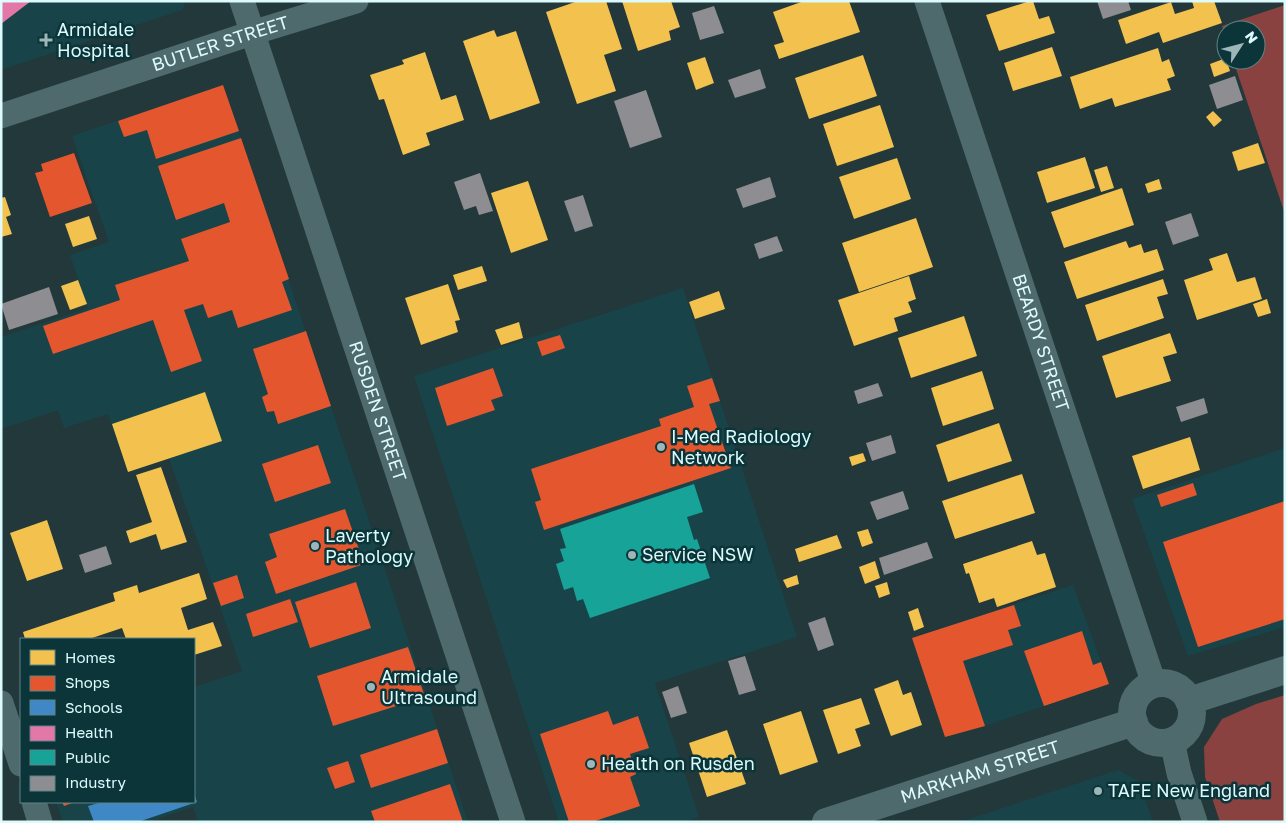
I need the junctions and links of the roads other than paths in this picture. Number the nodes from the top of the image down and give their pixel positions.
1 (242, 1) edge
2 (356, 1) edge
3 (927, 1) edge
4 (252, 33) junction
5 (1, 116) edge
6 (1285, 670) edge
7 (1154, 684) junction
8 (1189, 700) junction
9 (1, 703) edge
10 (1134, 722) junction
11 (1172, 742) junction
12 (20, 761) edge
13 (34, 803) edge
14 (40, 822) edge
15 (513, 822) edge
16 (826, 822) edge
17 (1195, 822) edge

1 - 4 street, RUSDEN STREET
2 - 4 street, BUTLER STREET
3 - 7 street, BEARDY STREET
4 - 5 street, BUTLER STREET
4 - 15 street, RUSDEN STREET
6 - 8 street
7 - 8 street
7 - 10 street
8 - 11 street
9 - 12 street
10 - 11 street
10 - 16 street, MARKHAM STREET
11 - 17 street
13 - 14 street

